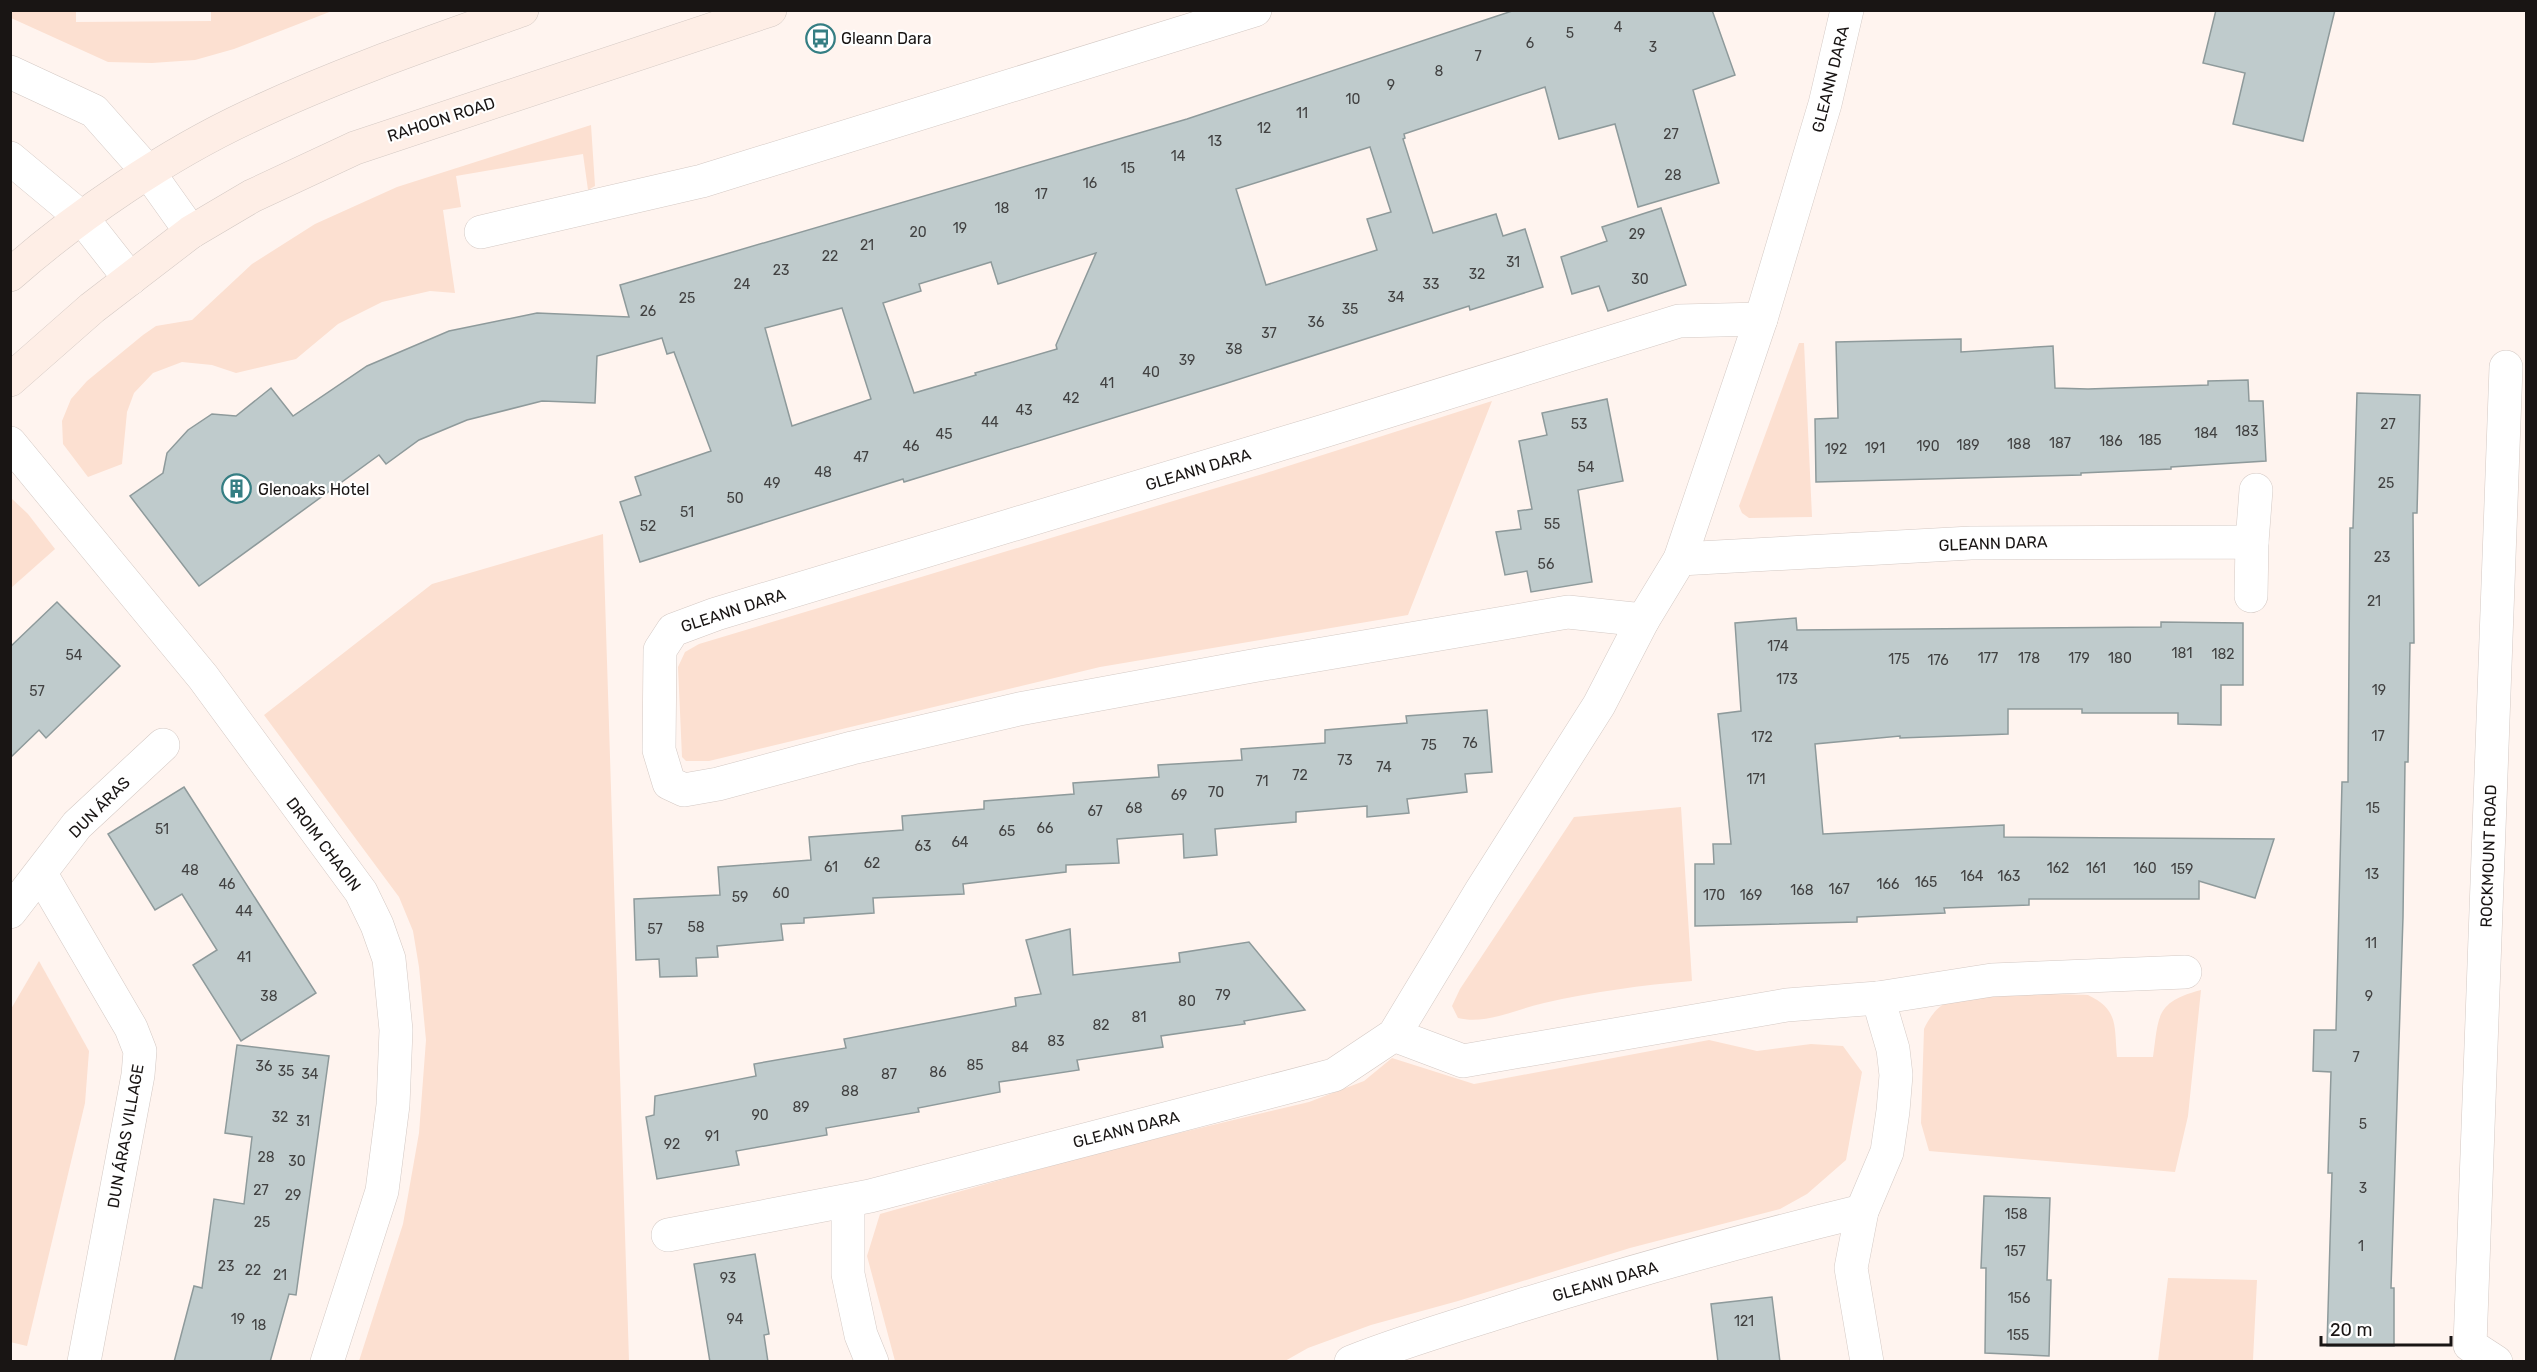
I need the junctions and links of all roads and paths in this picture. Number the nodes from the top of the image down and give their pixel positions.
1 (522, 10) edge
2 (770, 10) edge
3 (1255, 10) edge
4 (1847, 10) edge
5 (10, 72) edge
6 (10, 159) edge
7 (149, 173) junction
8 (82, 218) junction
9 (191, 232) junction
10 (481, 232) dead end
11 (10, 274) edge
12 (130, 279) junction
13 (1761, 319) junction
14 (2506, 367) dead end
15 (10, 380) edge
16 (10, 443) edge
17 (2256, 490) dead end
18 (2252, 542) junction
19 (1680, 559) junction
20 (2251, 596) dead end
21 (1643, 620) junction
22 (164, 745) dead end
23 (41, 874) junction
24 (10, 912) edge
25 (2185, 972) dead end
26 (1878, 998) junction
27 (1394, 1035) junction
28 (848, 1201) junction
29 (1862, 1211) junction
30 (668, 1235) dead end
31 (2483, 1353) edge
32 (84, 1362) edge
33 (327, 1362) edge
34 (872, 1362) edge
35 (1351, 1362) edge
36 (1868, 1362) edge

1 - 7 main road
2 - 9 main road, RAHOON ROAD
3 - 10 street
4 - 13 street, GLEANN DARA
5 - 7 street
6 - 8 street
7 - 8 main road
7 - 9 street
8 - 11 main road
8 - 12 street
9 - 12 main road, RAHOON ROAD
12 - 15 main road, RAHOON ROAD
13 - 19 street, GLEANN DARA
13 - 21 street, GLEANN DARA
14 - 31 street, ROCKMOUNT ROAD
16 - 33 street, DROIM CHAOIN
17 - 18 street
18 - 19 street, GLEANN DARA
18 - 20 street
19 - 21 street, GLEANN DARA
21 - 27 street, GLEANN DARA
22 - 23 street, DUN ÁRAS
23 - 24 street
23 - 32 street, DUN ÁRAS VILLAGE
25 - 26 street
26 - 27 street
26 - 29 street
27 - 28 street, GLEANN DARA
28 - 30 street, GLEANN DARA
28 - 34 street
29 - 35 street, GLEANN DARA
29 - 36 street

